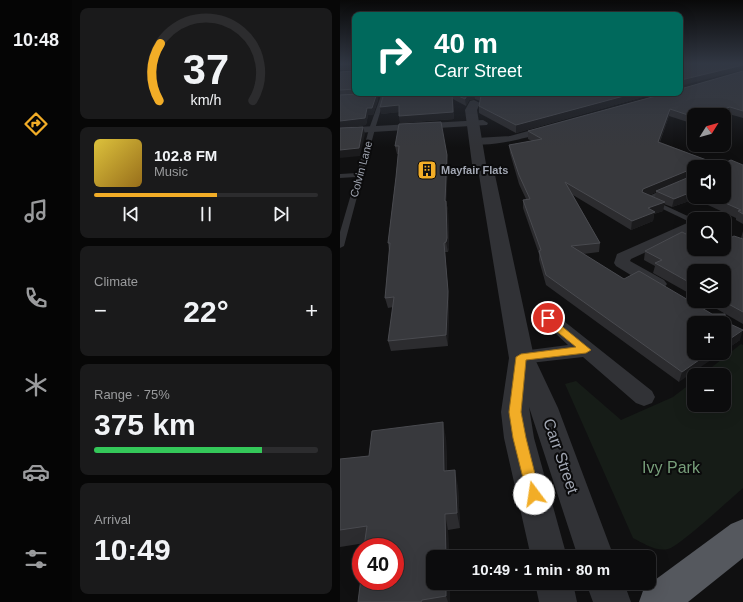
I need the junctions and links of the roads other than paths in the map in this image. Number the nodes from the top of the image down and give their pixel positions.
1 (379, 96) edge
2 (383, 96) edge
3 (375, 97) edge
4 (473, 98) edge
5 (478, 124) junction
6 (562, 124) edge
7 (372, 129) junction
8 (340, 131) edge
9 (481, 141) junction
10 (359, 175) junction
11 (340, 176) edge
12 (673, 187) edge
13 (687, 220) edge
14 (687, 226) edge
15 (731, 240) edge
16 (340, 246) edge
17 (743, 246) edge
18 (669, 291) edge
19 (548, 318) dead end
20 (586, 350) junction
21 (521, 357) junction
22 (644, 397) dead end
23 (743, 536) edge
24 (547, 550) edge
25 (594, 550) edge
26 (555, 590) edge
27 (608, 590) edge
28 (558, 602) edge
29 (612, 602) edge
30 (658, 602) edge

1 - 3 lane
2 - 7 lane, Colvin Lane
4 - 5 street, Carr Street
5 - 7 street
5 - 9 street, Carr Street
6 - 9 street
7 - 8 street
7 - 10 lane, Colvin Lane
9 - 21 street, Carr Street
10 - 11 lane
10 - 16 lane, Colvin Lane
12 - 13 lane
14 - 18 street
15 - 17 lane
19 - 20 street
20 - 21 street
20 - 22 street
21 - 24 street, Carr Street
21 - 25 street, Carr Street
23 - 30 highway
26 - 28 street
27 - 29 street

